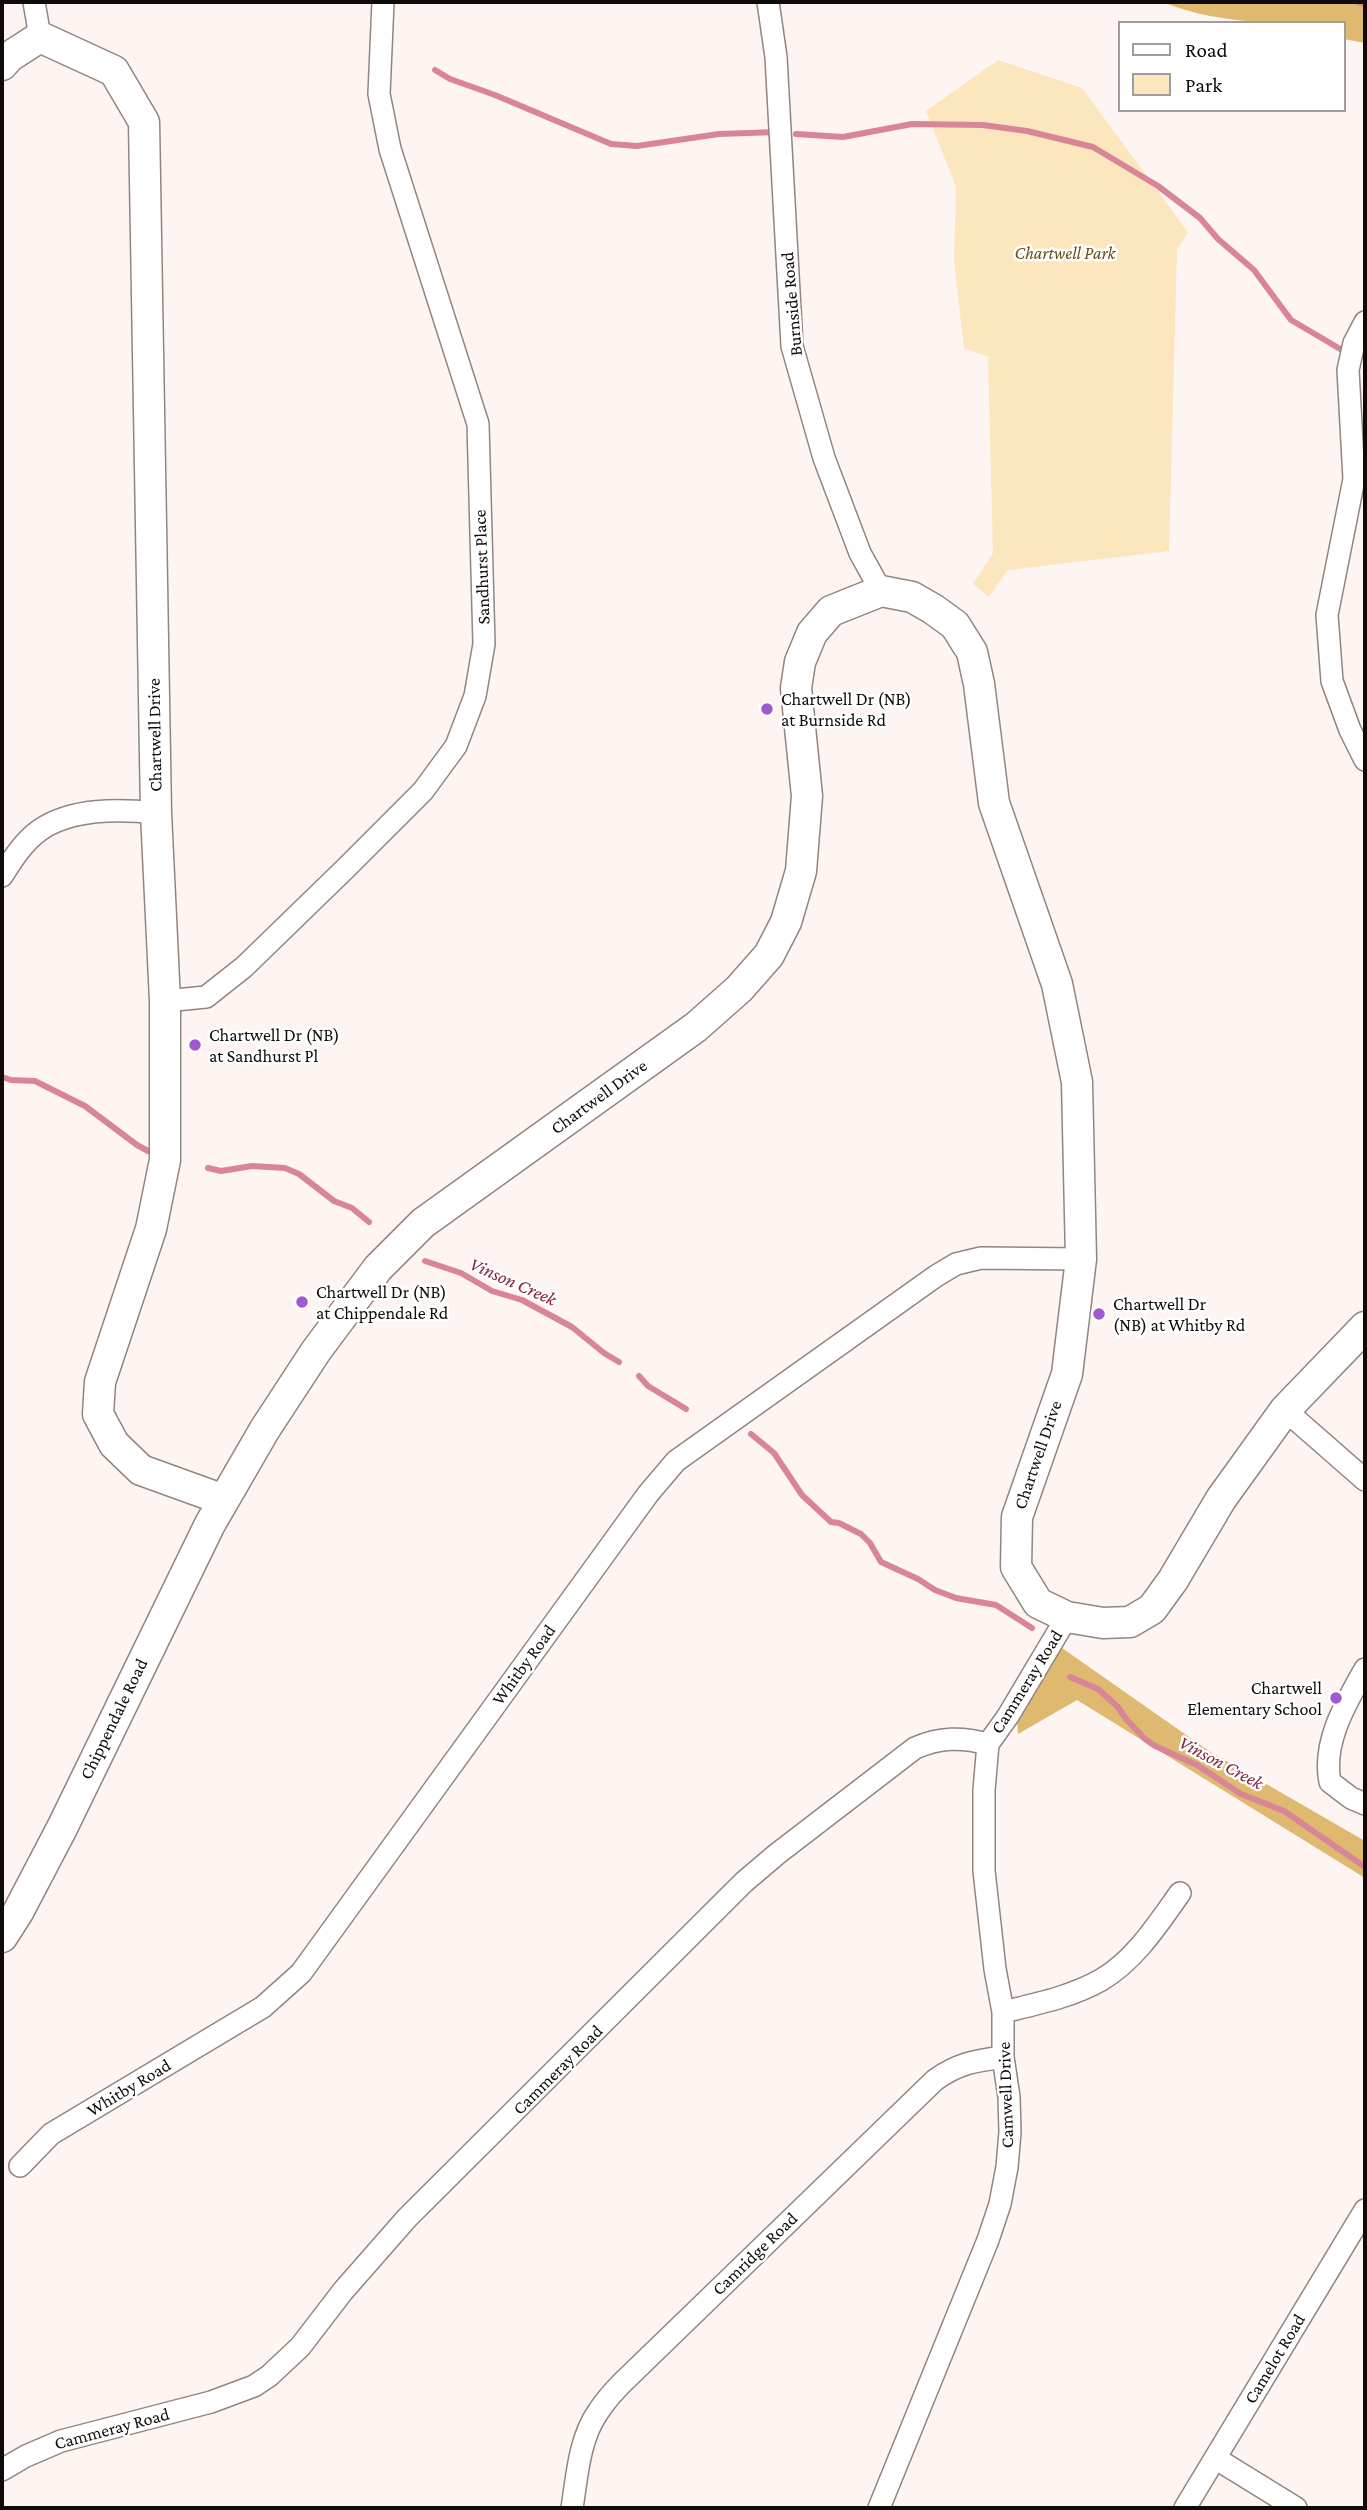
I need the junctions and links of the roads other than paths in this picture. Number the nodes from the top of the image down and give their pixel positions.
1 (34, 2) edge
2 (383, 2) edge
3 (768, 2) edge
4 (40, 37) junction
5 (2, 65) edge
6 (1365, 322) edge
7 (881, 591) junction
8 (1365, 760) edge
9 (156, 813) junction
10 (2, 876) edge
11 (165, 1001) junction
12 (1081, 1259) junction
13 (1365, 1327) edge
14 (1284, 1410) junction
15 (1365, 1480) edge
16 (224, 1500) junction
17 (1067, 1617) junction
18 (1365, 1669) edge
19 (988, 1744) junction
20 (1365, 1804) edge
21 (1180, 1893) dead end
22 (2, 1937) edge
23 (1003, 2012) junction
24 (1003, 2057) junction
25 (20, 2166) dead end
26 (1365, 2210) edge
27 (1215, 2458) junction
28 (2, 2470) edge
29 (572, 2508) edge
30 (879, 2508) edge
31 (1185, 2508) edge
32 (1296, 2508) edge

1 - 4 street
2 - 11 street, Sandhurst Place
3 - 7 street, Burnside Road
4 - 5 street
4 - 9 street, Chartwell Drive
6 - 8 street
7 - 12 street, Chartwell Drive
7 - 16 street, Chartwell Drive
9 - 10 street
9 - 11 street, Chartwell Drive
11 - 16 street, Chartwell Drive
12 - 17 street, Chartwell Drive
12 - 25 street, Whitby Road
13 - 14 street, Chartwell Drive
14 - 15 street
14 - 17 street, Chartwell Drive
16 - 22 street, Chippendale Road
17 - 19 street, Cammeray Road
18 - 20 street
19 - 23 street, Camwell Drive
19 - 28 street, Cammeray Road
21 - 23 street
23 - 24 street, Camwell Drive
24 - 29 street, Camridge Road
24 - 30 street, Camwell Drive
26 - 27 street, Camelot Road
27 - 31 street, Camelot Road
27 - 32 street

